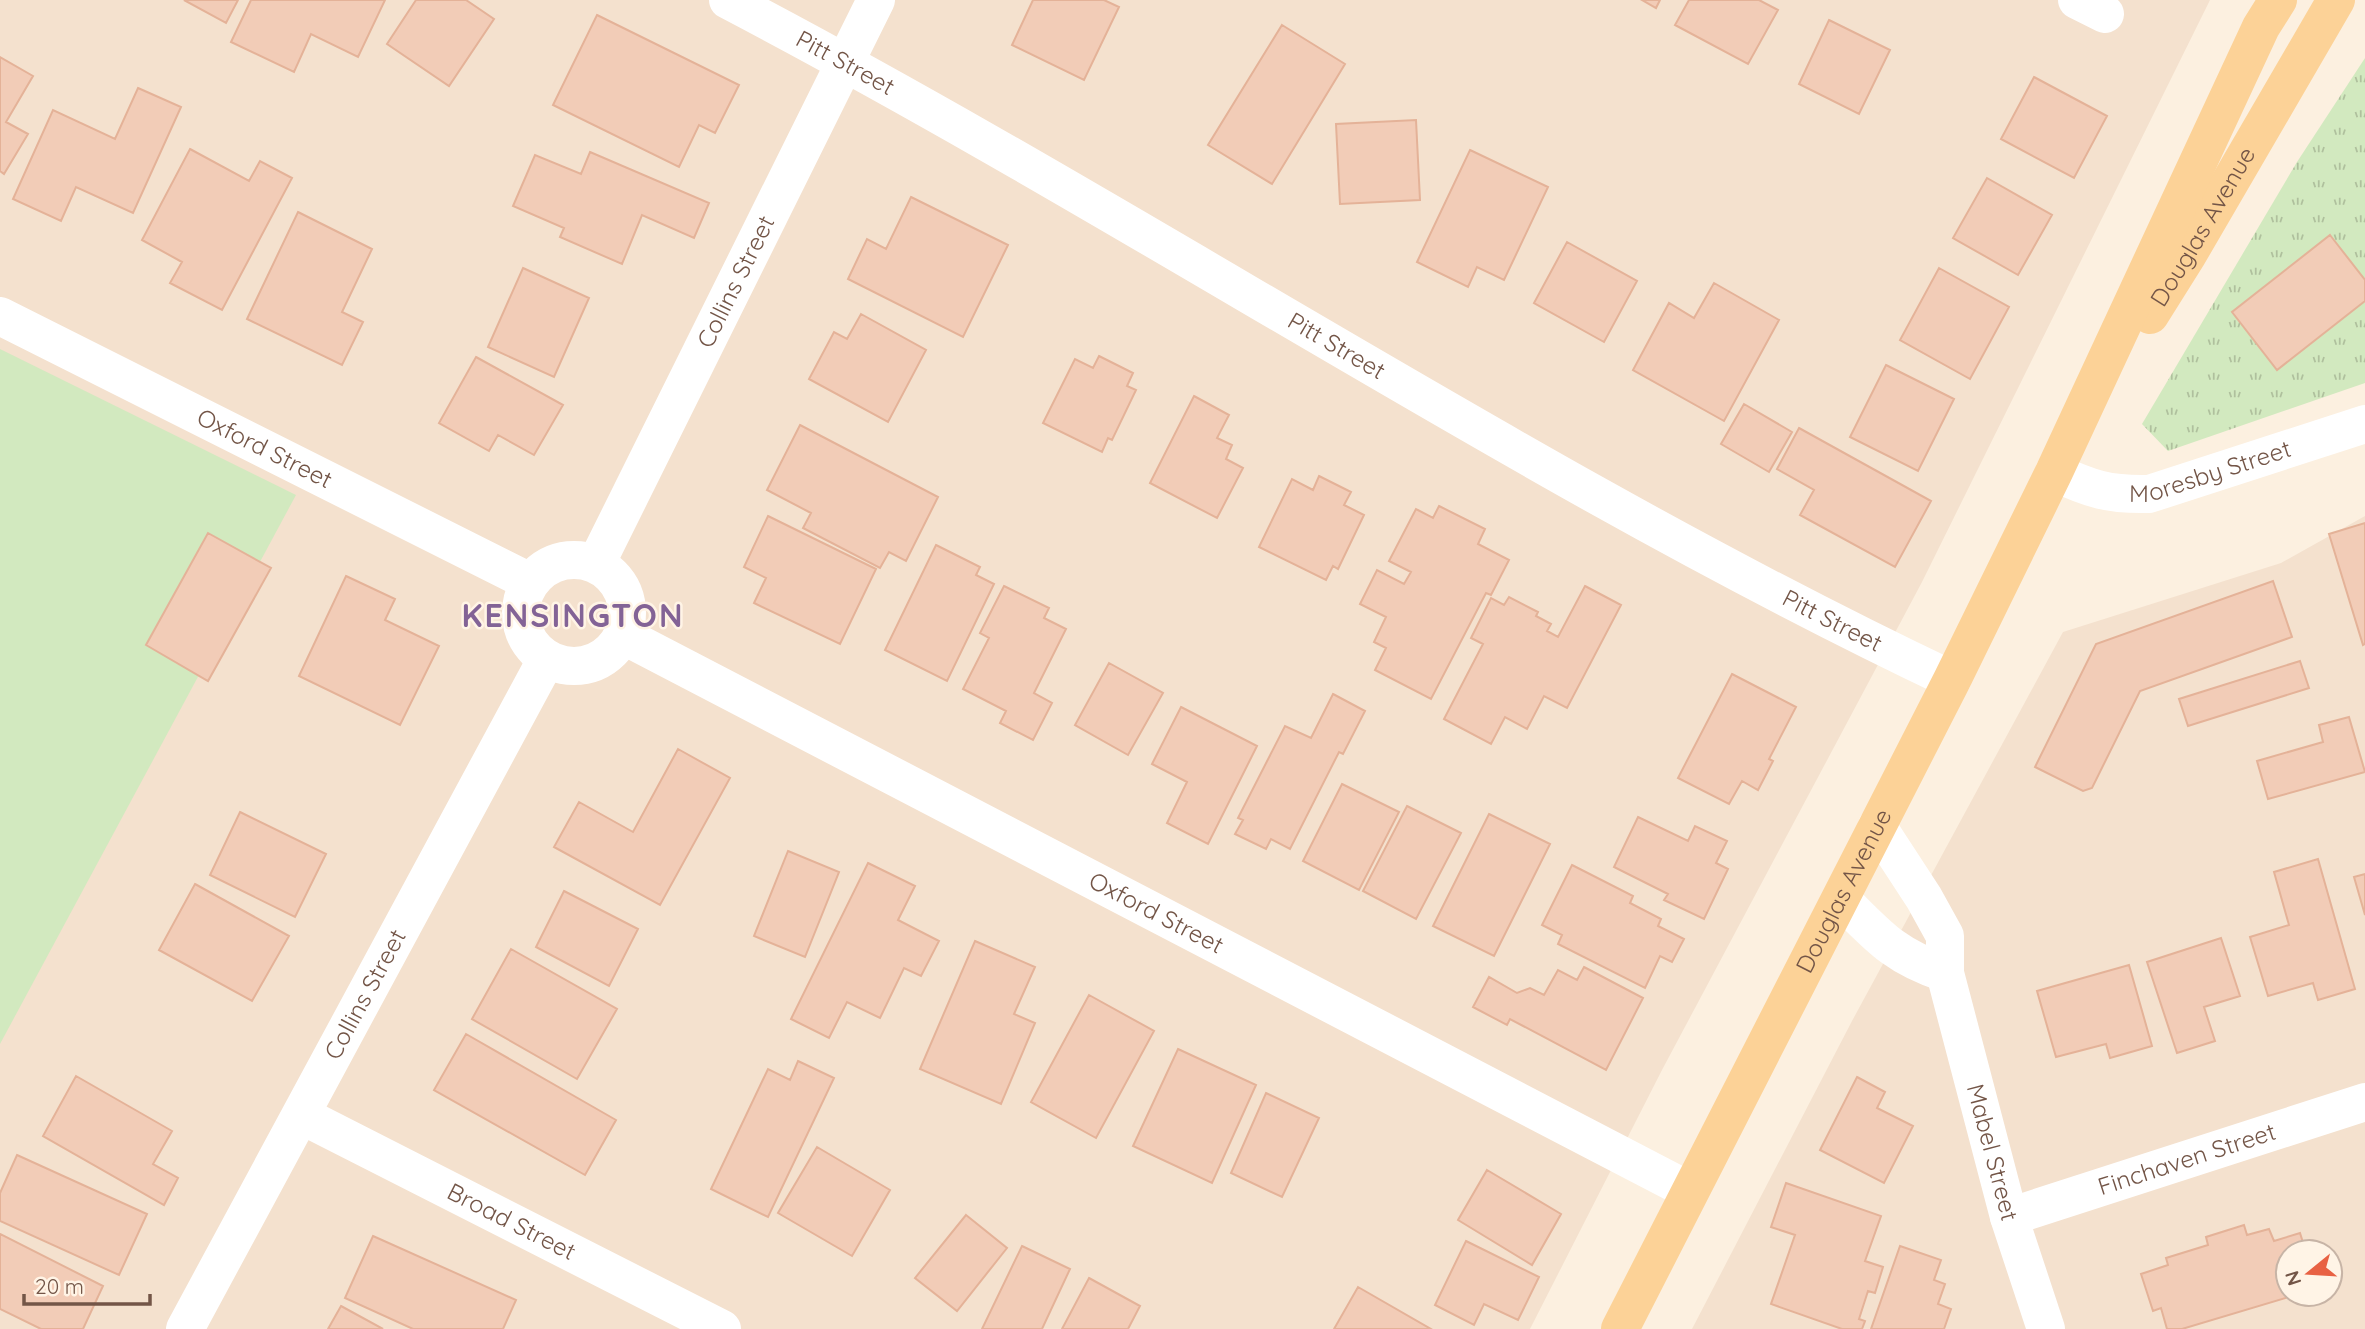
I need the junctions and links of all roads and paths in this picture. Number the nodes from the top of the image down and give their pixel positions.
1 (728, 0) edge
2 (876, 0) edge
3 (2278, 0) edge
4 (2336, 0) edge
5 (845, 62) junction
6 (0, 316) edge
7 (2365, 424) edge
8 (2059, 461) junction
9 (596, 564) junction
10 (530, 582) junction
11 (624, 636) junction
12 (547, 660) junction
13 (1952, 680) junction
14 (1877, 826) junction
15 (1841, 899) junction
16 (1945, 973) junction
17 (2365, 1102) edge
18 (301, 1115) junction
19 (1690, 1191) junction
20 (2010, 1217) junction
21 (184, 1329) edge
22 (722, 1329) edge
23 (1620, 1329) edge
24 (2046, 1329) edge

1 - 5 street, Pitt Street
2 - 5 street, Collins Street
3 - 8 main road, Douglas Avenue
4 - 8 main road, Douglas Avenue
5 - 9 street, Collins Street
5 - 13 street, Pitt Street
6 - 10 street, Oxford Street
7 - 8 street, Moresby Street
8 - 13 main road, Douglas Avenue
9 - 10 street
9 - 11 street
10 - 12 street
11 - 12 street
11 - 19 street, Oxford Street
12 - 18 street, Collins Street
13 - 14 main road, Douglas Avenue
14 - 15 main road, Douglas Avenue
14 - 16 street, Mabel Street
15 - 16 street
15 - 19 main road, Douglas Avenue
16 - 20 street, Mabel Street
17 - 20 street, Finchaven Street
18 - 21 street, Collins Street
18 - 22 street, Broad Street
19 - 23 main road, Douglas Avenue
20 - 24 street, Mabel Street

